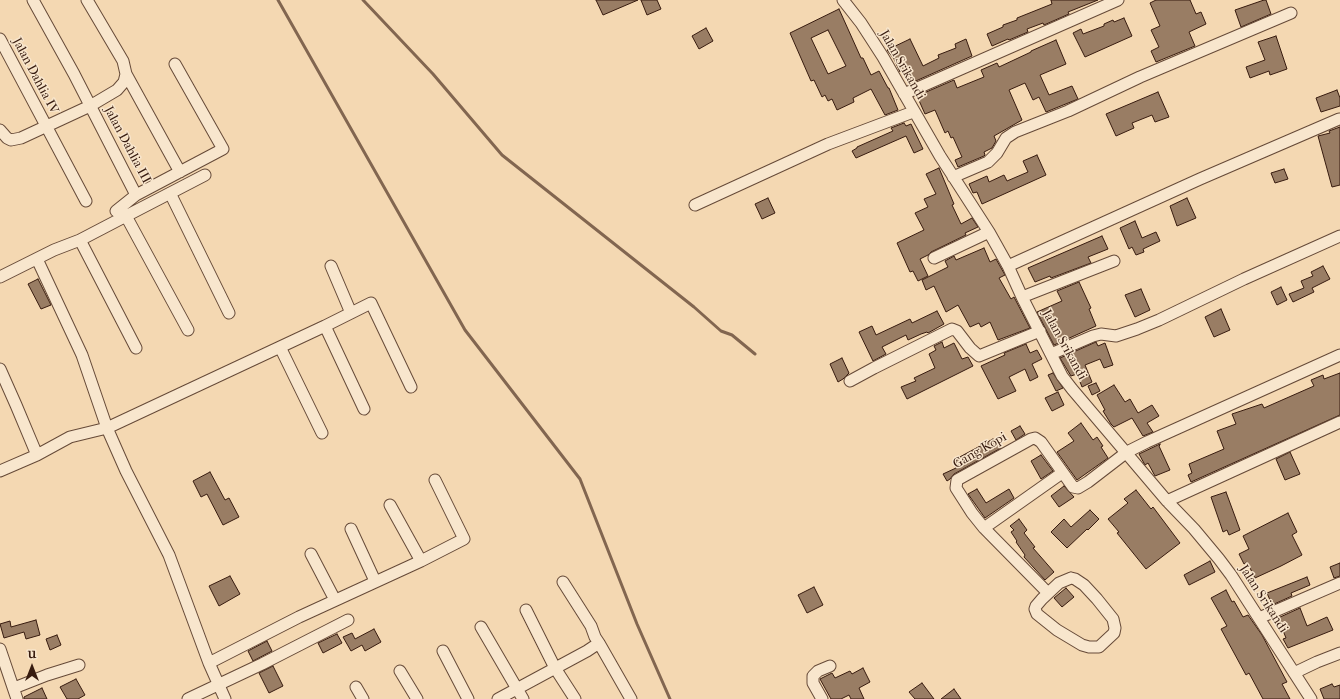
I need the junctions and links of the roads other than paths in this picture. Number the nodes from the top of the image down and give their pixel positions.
1 (33, 0) edge
2 (87, 0) edge
3 (843, 0) edge
4 (1118, 0) edge
5 (1291, 12) dead end
6 (0, 39) edge
7 (174, 64) dead end
8 (126, 74) junction
9 (904, 94) junction
10 (90, 106) junction
11 (913, 112) junction
12 (1338, 119) dead end
13 (46, 126) junction
14 (0, 130) edge
15 (180, 172) junction
16 (205, 175) dead end
17 (953, 177) junction
18 (170, 193) junction
19 (136, 196) junction
20 (86, 201) dead end
21 (695, 205) dead end
22 (121, 213) junction
23 (989, 232) junction
24 (1340, 236) edge
25 (80, 240) junction
26 (934, 258) dead end
27 (37, 259) junction
28 (1114, 261) dead end
29 (330, 266) dead end
30 (1008, 266) junction
31 (0, 276) edge
32 (1022, 297) junction
33 (229, 313) dead end
34 (351, 313) junction
35 (325, 326) junction
36 (188, 330) dead end
37 (1040, 331) junction
38 (280, 347) junction
39 (136, 348) dead end
40 (1051, 354) junction
41 (1340, 354) edge
42 (0, 369) edge
43 (850, 382) dead end
44 (411, 387) dead end
45 (364, 409) dead end
46 (1340, 422) edge
47 (108, 428) junction
48 (322, 433) dead end
49 (1127, 452) junction
50 (37, 455) junction
51 (0, 471) edge
52 (1062, 473) junction
53 (434, 480) dead end
54 (1167, 501) junction
55 (390, 505) dead end
56 (984, 528) junction
57 (350, 529) dead end
58 (311, 554) dead end
59 (421, 561) junction
60 (375, 581) junction
61 (563, 582) dead end
62 (1340, 583) edge
63 (1048, 593) junction
64 (335, 600) junction
65 (526, 610) dead end
66 (1259, 618) junction
67 (348, 620) dead end
68 (481, 627) dead end
69 (599, 643) junction
70 (0, 649) edge
71 (443, 651) dead end
72 (1340, 653) edge
73 (209, 663) junction
74 (79, 665) dead end
75 (830, 666) dead end
76 (555, 668) junction
77 (400, 671) dead end
78 (1294, 673) junction
79 (218, 685) junction
80 (356, 687) dead end
81 (517, 688) junction
82 (16, 694) edge
83 (188, 699) edge
84 (225, 699) edge
85 (363, 699) edge
86 (417, 699) edge
87 (468, 699) edge
88 (498, 699) edge
89 (524, 699) edge
90 (575, 699) edge
91 (631, 699) edge
92 (822, 699) edge
93 (1311, 699) edge

1 - 10 street, Jalan Dahlia III
2 - 8 street
3 - 9 street, Jalan Srikandi
4 - 9 street
5 - 17 street
6 - 13 street, Jalan Dahlia IV
7 - 15 street, Jalan Dahlia III
8 - 10 street
8 - 15 street
9 - 11 street, Jalan Srikandi
10 - 13 street
10 - 19 street, Jalan Dahlia III
11 - 17 street, Jalan Srikandi
11 - 21 street
12 - 30 street
13 - 14 street
13 - 20 street, Jalan Dahlia IV
15 - 19 street, Jalan Dahlia III
16 - 18 street
17 - 23 street, Jalan Srikandi
18 - 22 street
18 - 33 street
19 - 22 street
22 - 25 street
22 - 36 street
23 - 26 street
23 - 30 street, Jalan Srikandi
24 - 40 street
25 - 27 street
25 - 39 street
27 - 31 street
27 - 47 street
28 - 32 street
29 - 34 street
30 - 32 street, Jalan Srikandi
32 - 37 street, Jalan Srikandi
34 - 35 street
34 - 44 street
35 - 38 street
35 - 45 street
37 - 40 street, Jalan Srikandi
37 - 43 street
38 - 47 street
38 - 48 street
40 - 49 street, Jalan Srikandi
41 - 49 street
42 - 50 street
46 - 54 street
47 - 50 street
47 - 73 street
49 - 52 street, Gang Kopi
49 - 54 street, Jalan Srikandi
50 - 51 street
52 - 56 street
52 - 56 street, Gang Kopi
53 - 59 street
54 - 66 street, Jalan Srikandi
55 - 59 street
56 - 63 street, Gang Kopi
57 - 60 street
58 - 64 street
59 - 60 street
60 - 64 street
61 - 69 street
62 - 66 street
63 - 63 street
64 - 73 street
65 - 76 street
66 - 78 street, Jalan Srikandi
67 - 79 street
68 - 81 street
69 - 76 street
69 - 91 street
70 - 82 street
71 - 87 street
72 - 78 street
73 - 79 street
74 - 82 street
75 - 92 street
76 - 81 street
76 - 90 street
77 - 86 street
78 - 93 street, Jalan Srikandi
79 - 83 street
79 - 84 street
80 - 85 street
81 - 88 street
81 - 89 street

